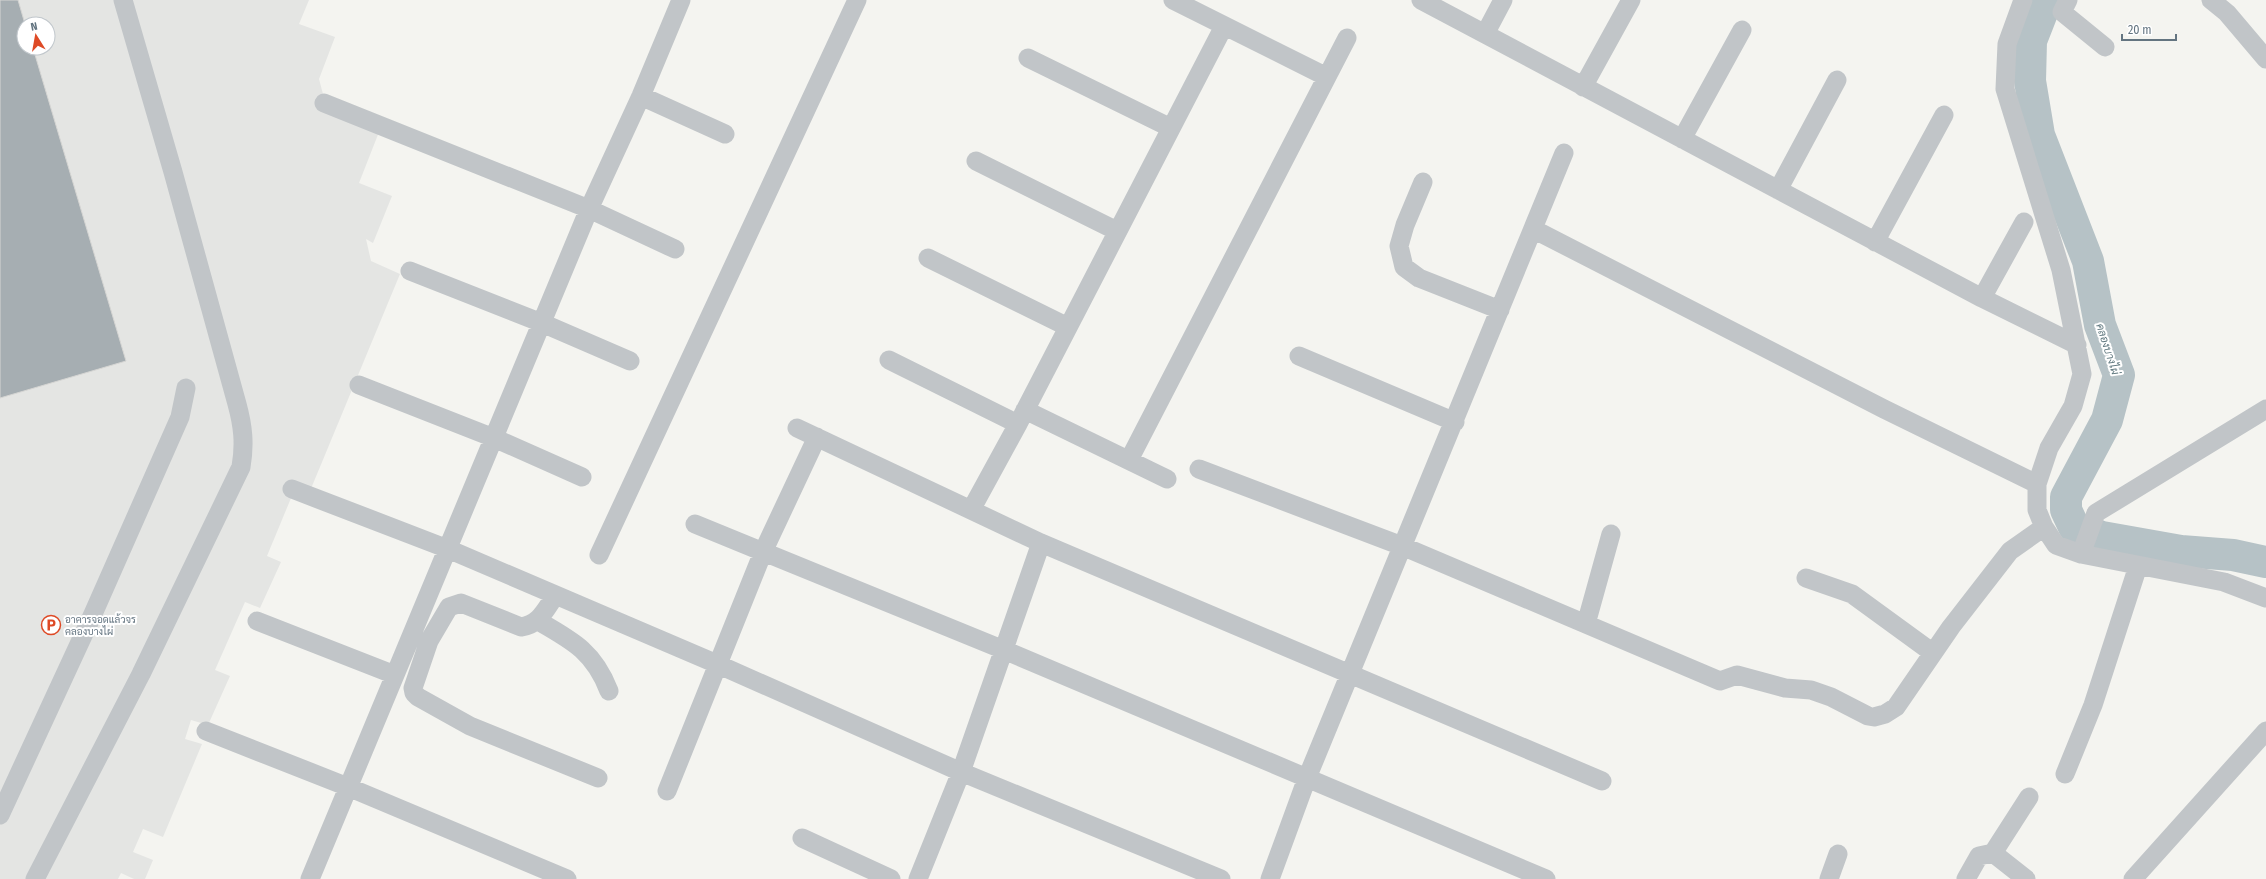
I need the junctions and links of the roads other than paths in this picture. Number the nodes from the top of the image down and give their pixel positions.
1 (123, 0) edge
2 (681, 0) edge
3 (857, 0) edge
4 (1173, 0) edge
5 (1421, 0) edge
6 (1503, 0) edge
7 (1631, 0) edge
8 (2023, 0) edge
9 (2068, 0) edge
10 (2211, 0) edge
11 (1224, 26) junction
12 (1742, 30) dead end
13 (1485, 34) junction
14 (1347, 38) dead end
15 (2104, 47) dead end
16 (1028, 58) dead end
17 (2266, 59) edge
18 (1325, 76) junction
19 (1837, 80) dead end
20 (1584, 87) junction
21 (641, 96) junction
22 (324, 103) dead end
23 (1944, 115) dead end
24 (1171, 128) junction
25 (725, 134) dead end
26 (1682, 139) junction
27 (1564, 153) dead end
28 (976, 161) dead end
29 (1423, 182) dead end
30 (1778, 190) junction
31 (589, 210) junction
32 (2024, 222) dead end
33 (1533, 230) junction
34 (1117, 231) junction
35 (1875, 242) junction
36 (675, 248) dead end
37 (928, 258) dead end
38 (410, 271) dead end
39 (1982, 298) junction
40 (1500, 310) junction
41 (542, 322) junction
42 (1068, 327) junction
43 (2077, 345) junction
44 (1299, 356) dead end
45 (889, 360) dead end
46 (630, 361) dead end
47 (359, 385) dead end
48 (186, 388) dead end
49 (2266, 409) edge
50 (1021, 417) junction
51 (1455, 422) junction
52 (797, 428) dead end
53 (817, 437) junction
54 (494, 438) junction
55 (1129, 460) junction
56 (1199, 469) dead end
57 (582, 477) dead end
58 (1167, 479) dead end
59 (2037, 484) junction
60 (292, 489) dead end
61 (971, 510) junction
62 (695, 524) dead end
63 (2044, 527) junction
64 (1611, 534) dead end
65 (1041, 543) junction
66 (1402, 546) junction
67 (448, 550) junction
68 (2081, 551) junction
69 (763, 552) junction
70 (599, 555) dead end
71 (2138, 566) junction
72 (1806, 578) dead end
73 (555, 596) junction
74 (2266, 598) edge
75 (257, 621) dead end
76 (538, 621) junction
77 (1586, 624) junction
78 (1004, 650) junction
79 (1933, 653) junction
80 (717, 664) junction
81 (1352, 673) junction
82 (395, 675) junction
83 (609, 691) dead end
84 (206, 731) dead end
85 (2266, 731) edge
86 (962, 772) junction
87 (2065, 774) dead end
88 (598, 778) dead end
89 (1307, 778) junction
90 (1602, 781) dead end
91 (348, 787) junction
92 (667, 791) dead end
93 (2030, 797) dead end
94 (0, 814) edge
95 (802, 838) dead end
96 (1993, 853) junction
97 (1838, 854) dead end
98 (35, 879) edge
99 (310, 879) edge
100 (567, 879) edge
101 (891, 879) edge
102 (918, 879) edge
103 (1221, 879) edge
104 (1270, 879) edge
105 (1546, 879) edge
106 (1829, 879) edge
107 (1966, 879) edge
108 (2026, 879) edge
109 (2133, 879) edge

1 - 98 street
2 - 21 street
3 - 70 street
4 - 11 street
5 - 13 street
6 - 13 street
7 - 20 street
8 - 43 street
9 - 15 street
10 - 17 street
11 - 18 street
11 - 24 street
12 - 26 street
13 - 20 street
14 - 18 street
16 - 24 street
18 - 55 street
19 - 30 street
20 - 26 street
21 - 25 street
21 - 31 street
22 - 31 street
23 - 35 street
24 - 34 street
26 - 30 street
27 - 33 street
28 - 34 street
29 - 40 street
30 - 35 street
31 - 36 street
31 - 41 street
32 - 39 street
33 - 40 street
33 - 59 street
34 - 42 street
35 - 39 street
37 - 42 street
38 - 41 street
39 - 43 street
40 - 51 street
41 - 46 street
41 - 54 street
42 - 50 street
43 - 59 street
44 - 51 street
45 - 50 street
47 - 54 street
48 - 94 street
49 - 68 street
50 - 55 street
50 - 61 street
51 - 66 street
52 - 53 street
53 - 61 street
53 - 69 street
54 - 57 street
54 - 67 street
55 - 58 street
56 - 66 street
59 - 63 street
60 - 67 street
61 - 65 street
62 - 69 street
63 - 68 street
63 - 79 street
64 - 77 street
65 - 78 street
65 - 81 street
66 - 77 street
66 - 81 street
67 - 73 street
67 - 82 street
68 - 71 street
69 - 78 street
69 - 80 street
71 - 74 street
71 - 87 street
72 - 79 street
73 - 76 street
73 - 80 street
75 - 82 street
76 - 83 street
76 - 88 street
77 - 79 street
78 - 86 street
78 - 89 street
80 - 86 street
80 - 92 street
81 - 89 street
81 - 90 street
82 - 91 street
84 - 91 street
85 - 109 street
86 - 102 street
86 - 103 street
89 - 104 street
89 - 105 street
91 - 99 street
91 - 100 street
93 - 96 street
95 - 101 street
96 - 107 street
96 - 108 street
97 - 106 street

